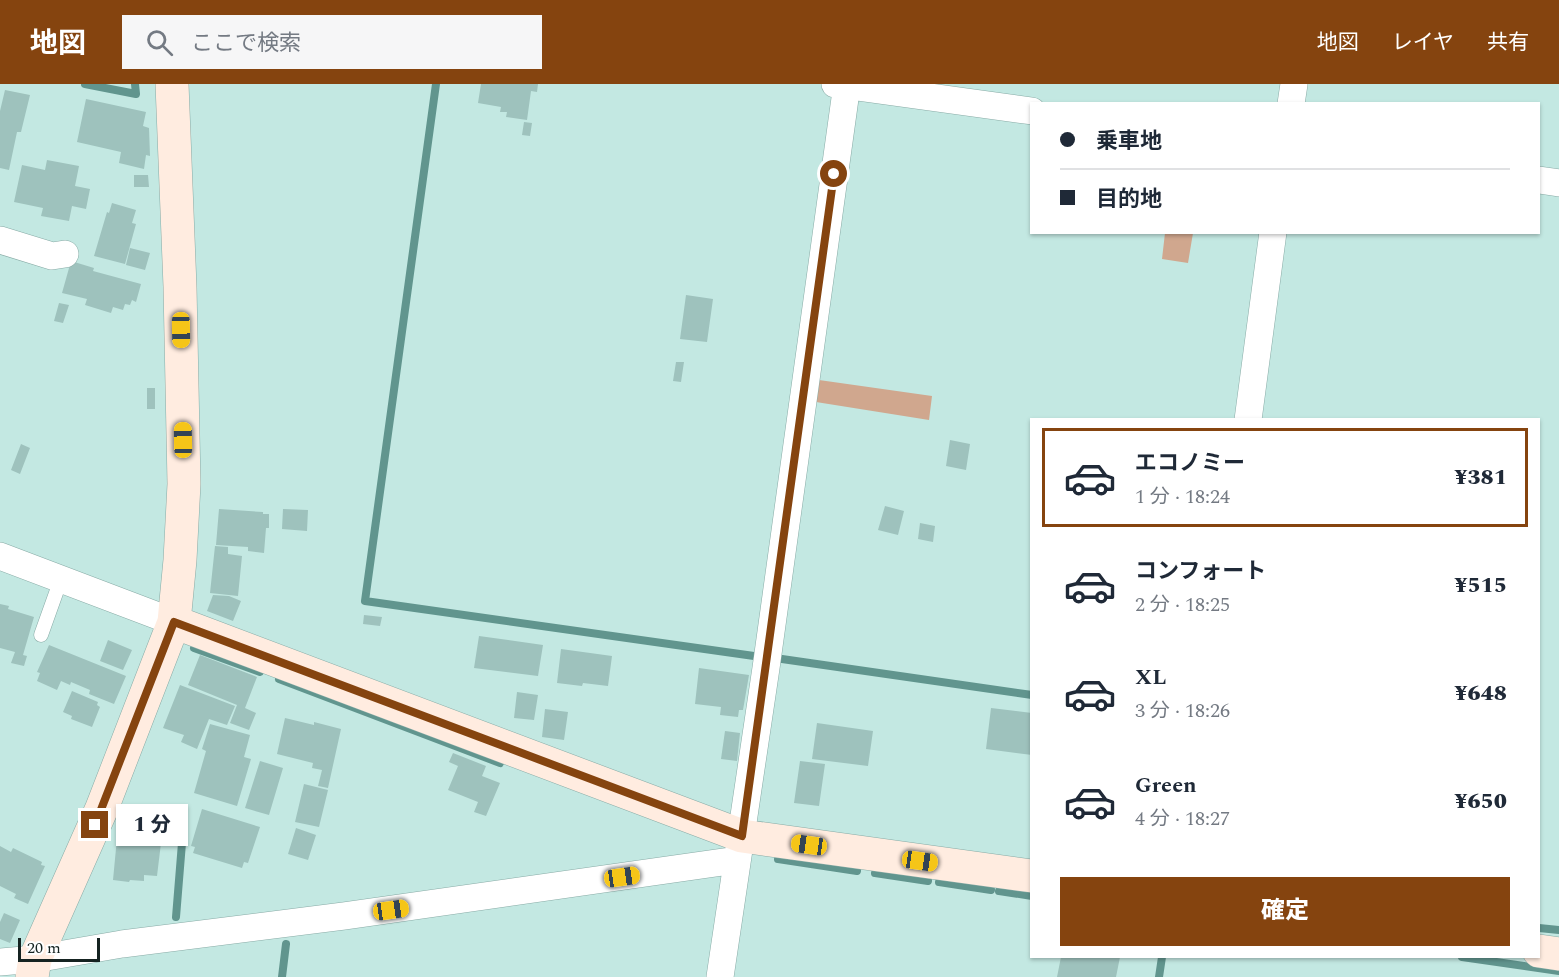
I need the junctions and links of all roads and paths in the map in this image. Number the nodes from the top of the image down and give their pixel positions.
1 (172, 84) edge
2 (1294, 84) edge
3 (843, 85) edge
4 (1291, 102) edge
5 (1030, 111) edge
6 (1540, 180) edge
7 (1559, 183) edge
8 (1273, 234) edge
9 (0, 240) edge
10 (65, 254) dead end
11 (1248, 418) edge
12 (0, 556) edge
13 (61, 579) junction
14 (174, 622) junction
15 (41, 635) dead end
16 (740, 848) junction
17 (1030, 876) edge
18 (1540, 951) edge
19 (1559, 954) edge
20 (0, 962) edge
21 (33, 968) edge
22 (720, 977) edge

1 - 14 street
2 - 4 street
3 - 5 street
3 - 16 street
6 - 7 street
8 - 11 street
9 - 10 street
12 - 13 street
13 - 14 street
13 - 15 lane
14 - 16 street
14 - 21 street
16 - 17 street
16 - 21 street
16 - 22 street
18 - 19 street
20 - 21 street

